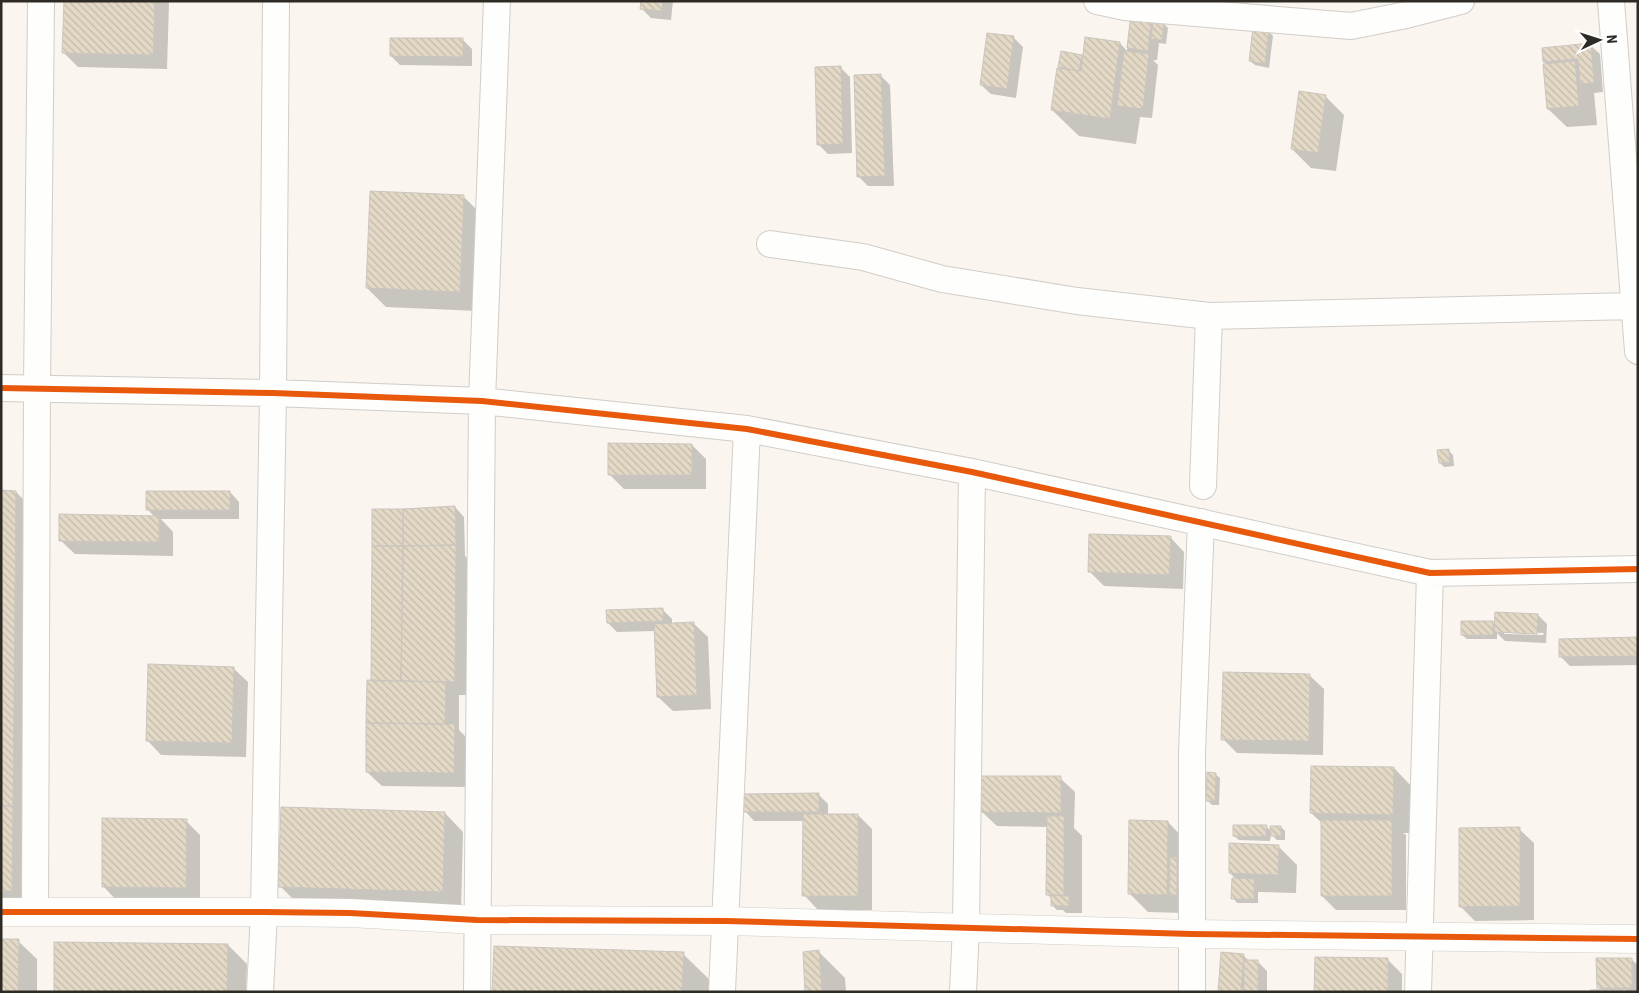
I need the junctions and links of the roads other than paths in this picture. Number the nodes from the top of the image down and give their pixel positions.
1 (41, 1) edge
2 (276, 1) edge
3 (497, 1) edge
4 (1097, 1) edge
5 (1461, 1) edge
6 (1611, 1) edge
7 (1632, 211) edge
8 (770, 244) dead end
9 (1634, 306) junction
10 (1209, 316) junction
11 (1638, 351) edge
12 (1, 388) edge
13 (37, 388) junction
14 (273, 394) junction
15 (482, 401) junction
16 (747, 429) junction
17 (972, 472) junction
18 (1203, 486) dead end
19 (1201, 522) junction
20 (1638, 569) edge
21 (1430, 572) junction
22 (34, 911) junction
23 (1, 912) edge
24 (264, 912) junction
25 (477, 920) junction
26 (726, 921) junction
27 (966, 927) junction
28 (1192, 934) junction
29 (1419, 935) junction
30 (1638, 939) edge
31 (260, 992) edge
32 (477, 992) edge
33 (722, 992) edge
34 (963, 992) edge
35 (1192, 992) edge
36 (1418, 992) edge

1 - 13 street
2 - 14 street
3 - 15 street
4 - 5 street
6 - 7 street
7 - 9 street
8 - 10 street
9 - 10 street
9 - 11 street
10 - 18 street
12 - 13 street
13 - 14 street
13 - 22 street
14 - 15 street
14 - 24 street
15 - 16 street
15 - 25 street
16 - 17 street
16 - 26 street
17 - 19 street
17 - 27 street
19 - 21 street
19 - 28 street
20 - 21 street
21 - 29 street
22 - 23 street
22 - 24 street
24 - 25 street
24 - 31 street
25 - 26 street
25 - 32 street
26 - 27 street
26 - 33 street
27 - 28 street
27 - 34 street
28 - 29 street
28 - 35 street
29 - 30 street
29 - 36 street

